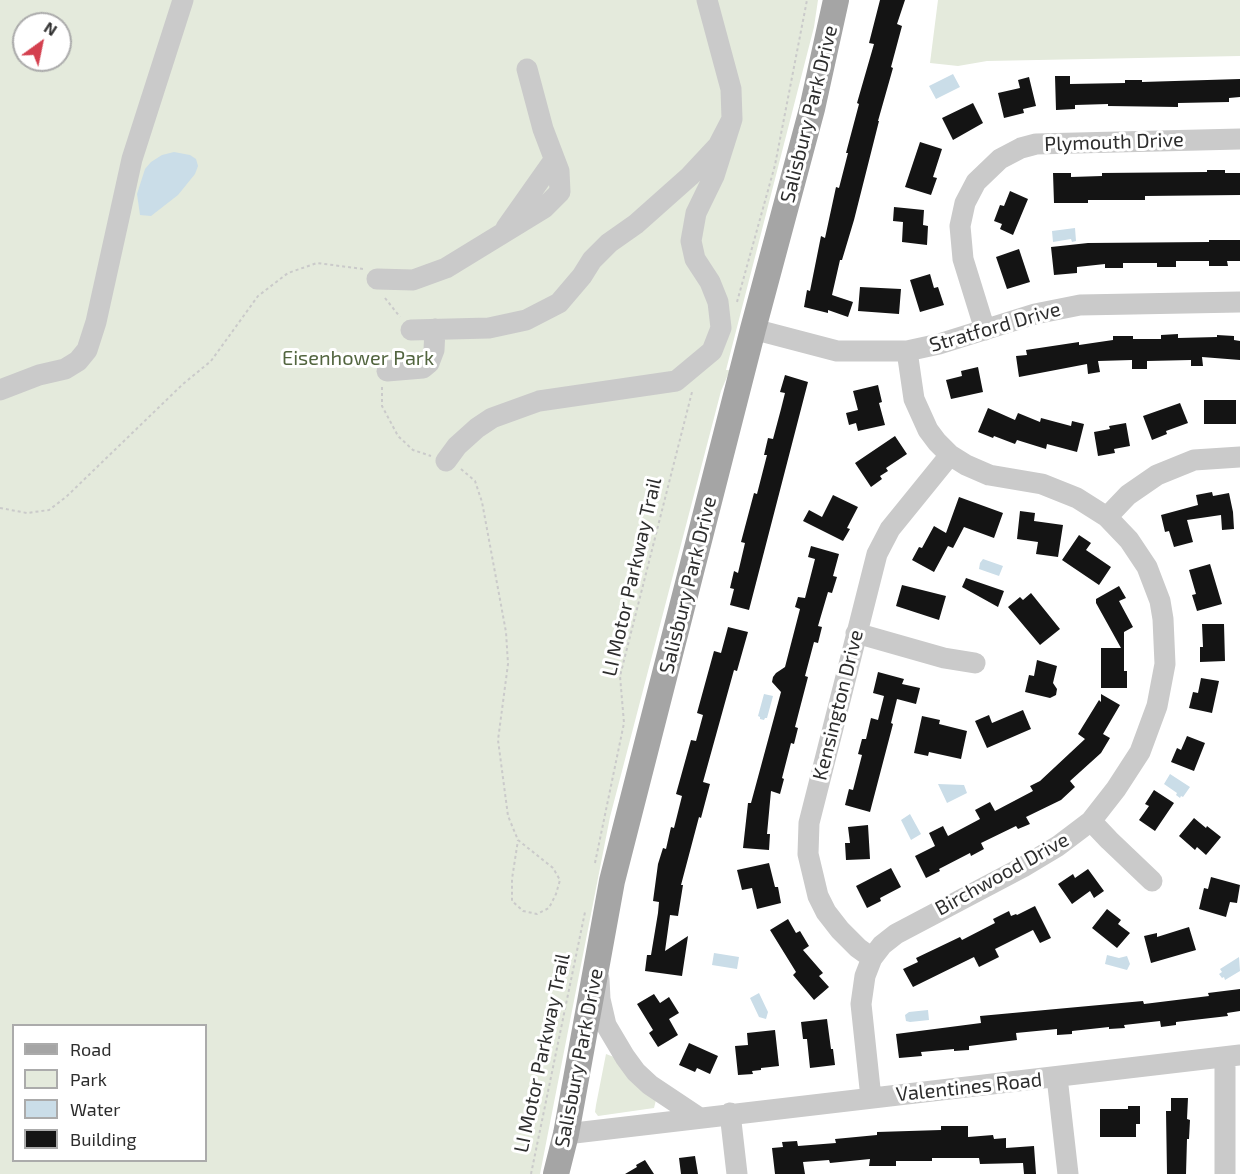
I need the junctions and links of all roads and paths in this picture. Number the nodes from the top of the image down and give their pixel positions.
1 (183, 0) edge
2 (707, 0) edge
3 (807, 0) edge
4 (836, 0) edge
5 (526, 69) dead end
6 (732, 119) junction
7 (1240, 139) edge
8 (377, 279) junction
9 (1240, 302) edge
10 (734, 312) dead end
11 (435, 329) junction
12 (753, 329) junction
13 (411, 330) joint
14 (985, 330) junction
15 (907, 351) junction
16 (387, 371) joint
17 (0, 390) edge
18 (692, 391) dead end
19 (950, 455) junction
20 (1240, 457) edge
21 (446, 461) junction
22 (0, 508) edge
23 (1107, 517) junction
24 (856, 633) junction
25 (975, 663) dead end
26 (1091, 820) junction
27 (518, 840) junction
28 (595, 862) dead end
29 (1152, 881) dead end
30 (585, 908) dead end
31 (598, 955) junction
32 (872, 958) junction
33 (1232, 1056) edge
34 (1057, 1077) junction
35 (871, 1098) junction
36 (729, 1113) junction
37 (699, 1117) junction
38 (566, 1134) junction
39 (531, 1174) edge
40 (556, 1174) edge
41 (737, 1174) edge
42 (1068, 1174) edge
43 (1225, 1174) edge

1 - 17 street
2 - 6 street
3 - 10 path
4 - 12 main road, Salisbury Park Drive
5 - 8 street
6 - 11 street
6 - 21 street
7 - 14 street, Plymouth Drive
8 - 13 path
8 - 22 path
9 - 14 street, Stratford Drive
11 - 13 street
11 - 16 street
12 - 15 street, Stratford Drive
12 - 31 main road, Salisbury Park Drive
14 - 15 street, Stratford Drive
15 - 19 street, Birchwood Drive
16 - 21 path
18 - 28 path, LI Motor Parkway Trail
19 - 23 street, Birchwood Drive
19 - 24 street, Kensington Drive
20 - 23 street
21 - 27 path
23 - 26 street, Birchwood Drive
24 - 25 street
24 - 32 street, Kensington Drive
26 - 29 street
26 - 32 street, Birchwood Drive
27 - 27 path
30 - 39 path, LI Motor Parkway Trail
31 - 37 street
31 - 38 main road, Salisbury Park Drive
32 - 35 street, Birchwood Drive
33 - 34 street, Valentines Road
33 - 43 street
34 - 35 street, Valentines Road
34 - 42 street
35 - 36 street, Valentines Road
36 - 37 street, Valentines Road
36 - 41 street
37 - 38 street, Valentines Road
38 - 40 main road, Salisbury Park Drive

